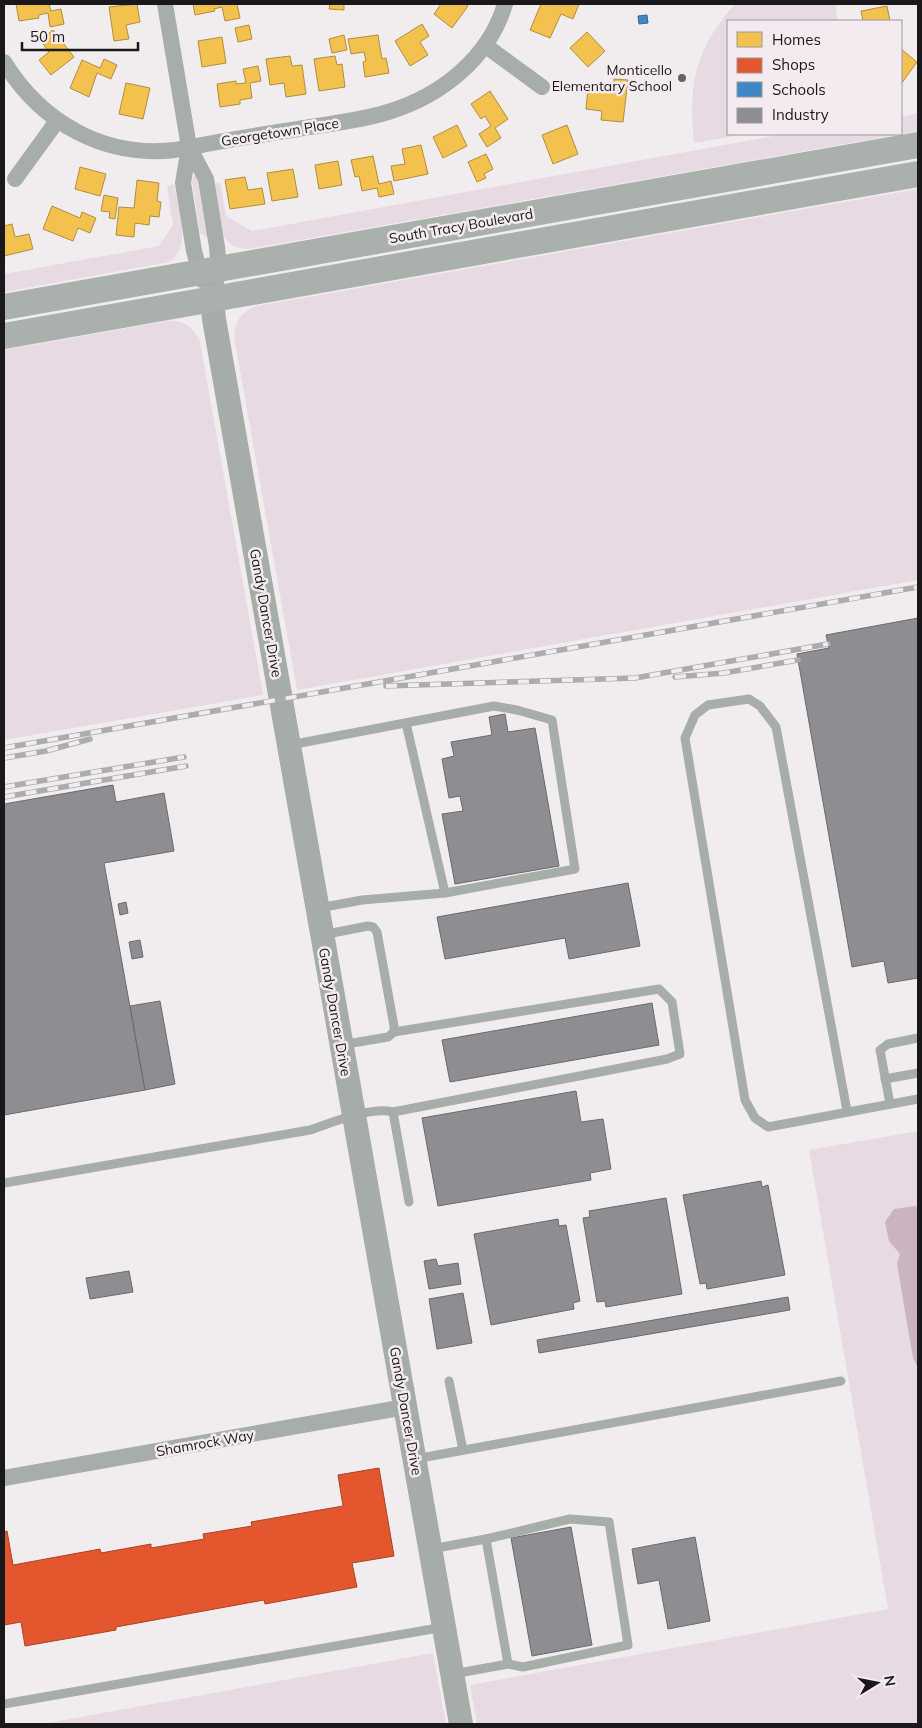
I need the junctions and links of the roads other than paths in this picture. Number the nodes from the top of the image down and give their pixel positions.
1 (165, 4) edge
2 (505, 4) edge
3 (486, 46) junction
4 (4, 62) edge
5 (542, 87) dead end
6 (57, 121) junction
7 (918, 145) edge
8 (189, 148) junction
9 (918, 174) edge
10 (15, 179) dead end
11 (209, 271) junction
12 (212, 299) junction
13 (4, 307) edge
14 (4, 336) edge
15 (406, 723) junction
16 (290, 745) junction
17 (445, 893) junction
18 (317, 908) junction
19 (322, 935) junction
20 (394, 1032) junction
21 (918, 1038) edge
22 (341, 1045) junction
23 (918, 1073) edge
24 (885, 1079) junction
25 (918, 1099) edge
26 (890, 1104) junction
27 (846, 1111) junction
28 (393, 1112) junction
29 (354, 1116) junction
30 (4, 1183) edge
31 (409, 1202) dead end
32 (449, 1381) dead end
33 (841, 1381) dead end
34 (405, 1407) junction
35 (463, 1450) junction
36 (415, 1459) junction
37 (4, 1478) edge
38 (486, 1540) junction
39 (431, 1549) junction
40 (444, 1627) junction
41 (508, 1664) junction
42 (452, 1674) junction
43 (4, 1704) edge
44 (461, 1724) edge

1 - 8 street
2 - 3 street, Georgetown Place
3 - 5 street
3 - 8 street, Georgetown Place
4 - 6 street, Georgetown Place
6 - 8 street, Georgetown Place
6 - 10 street
7 - 11 main road, South Tracy Boulevard
8 - 11 street
8 - 11 street
9 - 12 main road, South Tracy Boulevard
11 - 12 street
11 - 13 main road, South Tracy Boulevard
12 - 14 main road, South Tracy Boulevard
12 - 16 street, Gandy Dancer Drive
15 - 16 lane
15 - 17 lane
15 - 17 lane
16 - 18 street, Gandy Dancer Drive
17 - 18 lane
18 - 19 street, Gandy Dancer Drive
19 - 20 lane
19 - 22 street, Gandy Dancer Drive
20 - 22 lane
20 - 28 lane
21 - 24 lane
22 - 29 street, Gandy Dancer Drive
23 - 24 lane
24 - 26 lane
25 - 26 lane
26 - 27 lane
27 - 27 lane
28 - 29 lane
28 - 31 lane
29 - 30 lane
29 - 34 street, Gandy Dancer Drive
32 - 35 lane
33 - 35 lane
34 - 36 street, Gandy Dancer Drive
34 - 37 street, Shamrock Way
35 - 36 lane
36 - 39 street, Gandy Dancer Drive
38 - 39 lane
38 - 41 lane
38 - 41 lane
39 - 40 street, Gandy Dancer Drive
40 - 42 street, Gandy Dancer Drive
40 - 43 lane
41 - 42 lane
42 - 44 street, Gandy Dancer Drive

